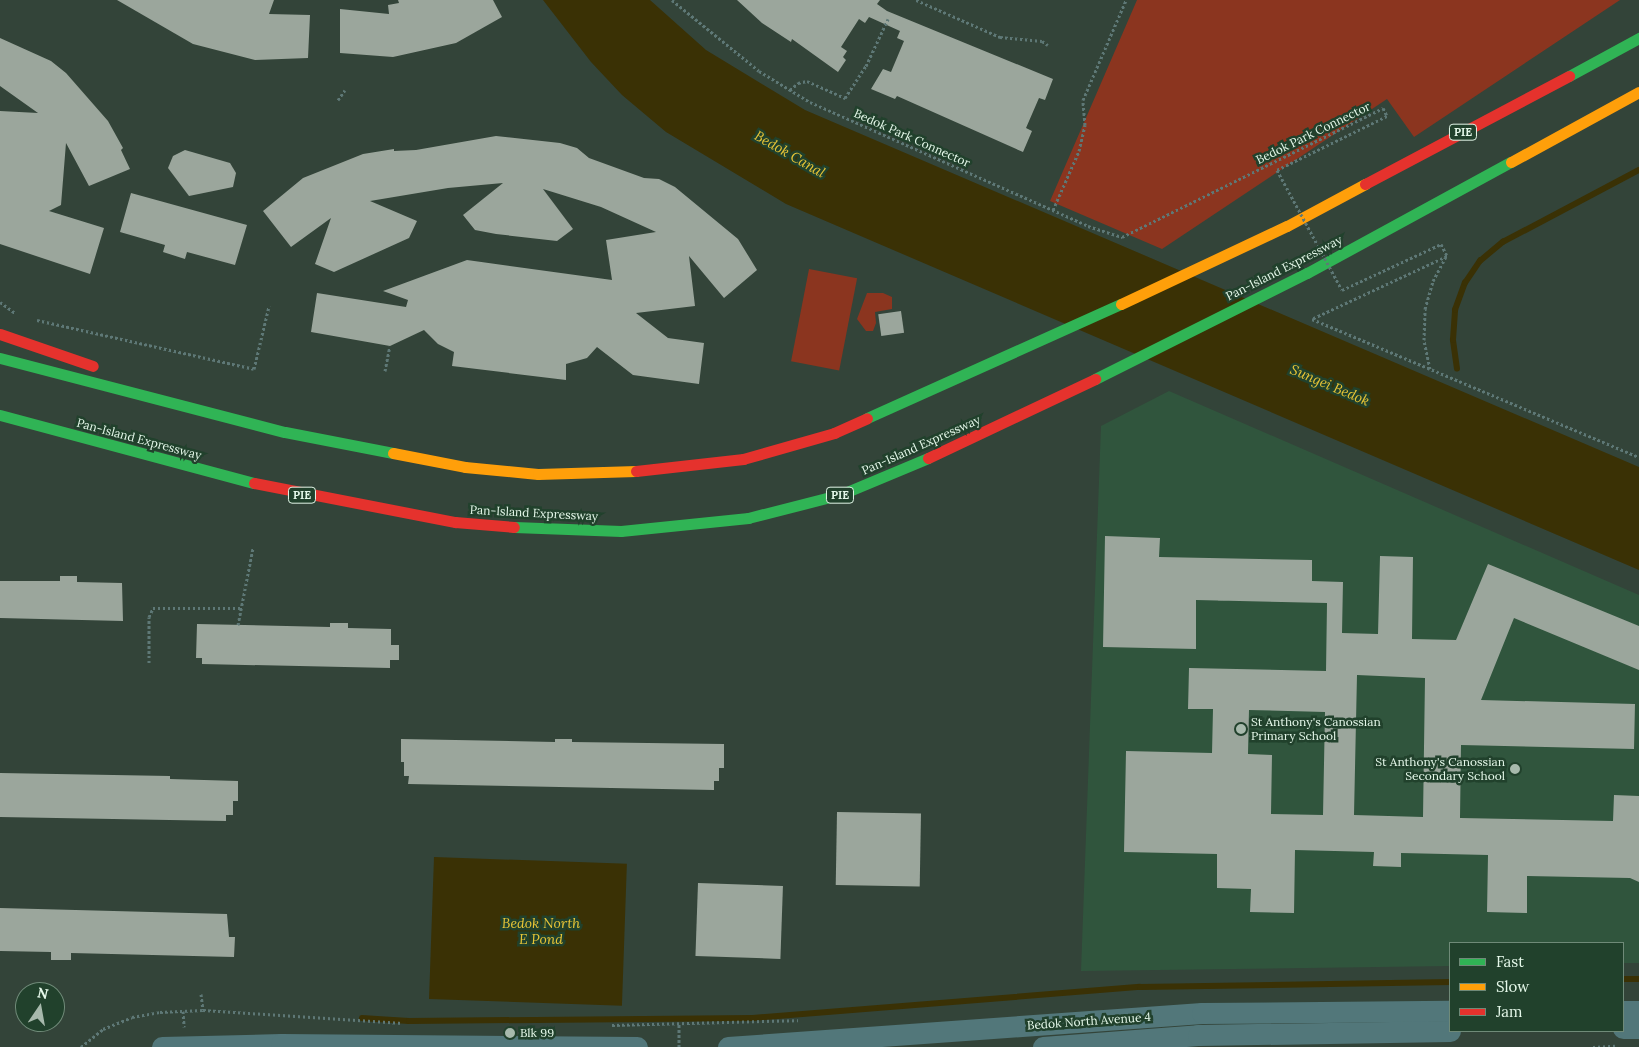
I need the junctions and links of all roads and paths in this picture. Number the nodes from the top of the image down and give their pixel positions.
1 (672, 0) edge
2 (916, 0) edge
3 (1126, 0) edge
4 (888, 19) dead end
5 (1639, 38) edge
6 (1048, 45) dead end
7 (345, 90) dead end
8 (790, 90) junction
9 (1639, 92) edge
10 (338, 100) dead end
11 (1053, 210) junction
12 (1447, 256) junction
13 (0, 302) edge
14 (269, 306) dead end
15 (23, 317) dead end
16 (31, 319) dead end
17 (0, 334) edge
18 (390, 346) dead end
19 (0, 358) edge
20 (1430, 370) junction
21 (385, 371) dead end
22 (109, 372) dead end
23 (127, 378) dead end
24 (0, 414) edge
25 (50, 430) junction
26 (285, 432) junction
27 (16, 434) dead end
28 (1639, 458) edge
29 (253, 548) dead end
30 (241, 608) junction
31 (238, 625) dead end
32 (149, 663) dead end
33 (201, 994) dead end
34 (203, 1010) junction
35 (1624, 1011) edge
36 (1639, 1011) edge
37 (1449, 1012) edge
38 (804, 1020) dead end
39 (679, 1023) junction
40 (410, 1024) dead end
41 (610, 1025) dead end
42 (1624, 1028) edge
43 (1639, 1028) edge
44 (1449, 1030) edge
45 (81, 1047) edge
46 (162, 1047) edge
47 (637, 1047) edge
48 (679, 1047) edge
49 (728, 1047) edge
50 (1043, 1047) edge

1 - 8 path, Bedok Park Connector
2 - 6 path
3 - 11 path
4 - 8 path
5 - 26 highway, PIE
7 - 10 path
8 - 11 path, Bedok Park Connector
9 - 25 highway, Pan-Island Expressway / PIE
11 - 12 path, Bedok Park Connector, bridge
12 - 20 path
12 - 20 path
13 - 15 path
14 - 16 path
17 - 22 highway
18 - 21 path
19 - 26 highway, PIE
20 - 28 path
23 - 26 highway
24 - 25 highway, Pan-Island Expressway / PIE
25 - 27 highway
29 - 30 path
30 - 31 path
30 - 32 path
33 - 34 path
34 - 40 path
34 - 45 path
35 - 36 street
37 - 49 street, Bedok North Avenue 4
38 - 39 path
39 - 41 path
39 - 48 path
42 - 43 street
44 - 50 street, Bedok North Avenue 4
46 - 47 street

